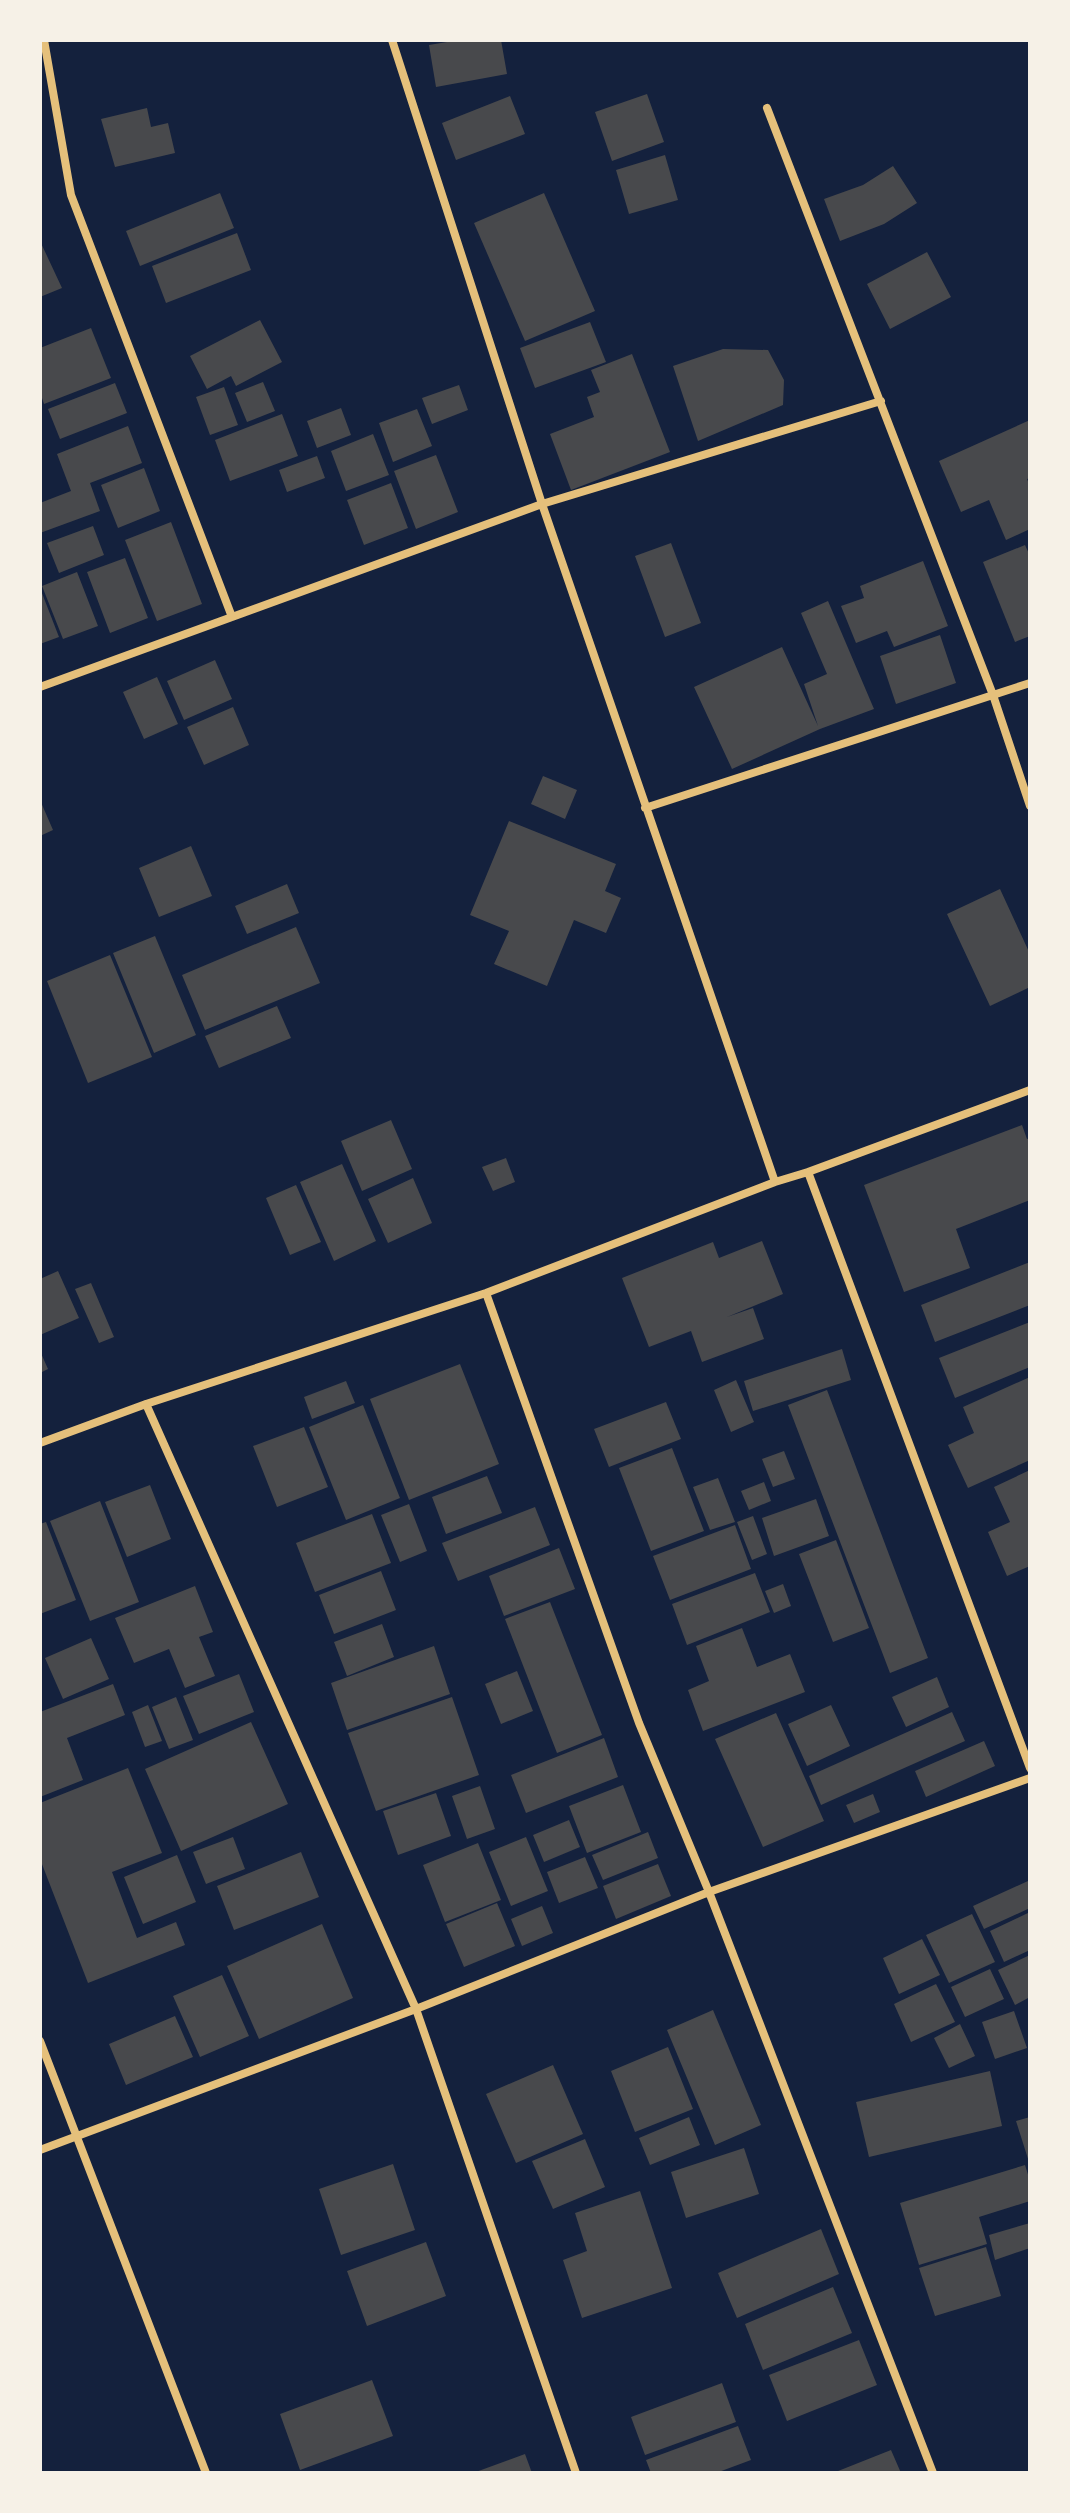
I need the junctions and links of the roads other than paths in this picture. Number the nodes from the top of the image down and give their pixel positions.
1 (44, 40) edge
2 (392, 40) edge
3 (767, 108) dead end
4 (881, 401) junction
5 (542, 504) junction
6 (232, 617) junction
7 (1030, 683) edge
8 (40, 687) edge
9 (993, 695) junction
10 (1030, 806) edge
11 (645, 808) junction
12 (1030, 1090) edge
13 (808, 1172) junction
14 (775, 1182) junction
15 (486, 1293) junction
16 (146, 1404) junction
17 (40, 1443) edge
18 (1030, 1768) edge
19 (1030, 1778) edge
20 (709, 1892) junction
21 (416, 2009) junction
22 (40, 2041) edge
23 (76, 2135) junction
24 (40, 2150) edge
25 (206, 2473) edge
26 (576, 2473) edge
27 (933, 2473) edge

1 - 6 street
2 - 5 street
3 - 4 street
4 - 5 street
4 - 9 street
5 - 6 street
5 - 11 street
6 - 8 street
7 - 9 street
9 - 10 street
9 - 11 street
11 - 14 street
12 - 13 street
13 - 14 street
13 - 18 street
14 - 15 street
15 - 16 street
15 - 20 street
16 - 17 street
16 - 21 street
19 - 20 street
20 - 21 street
20 - 27 street
21 - 23 street
21 - 26 street
22 - 23 street
23 - 24 street
23 - 25 street

